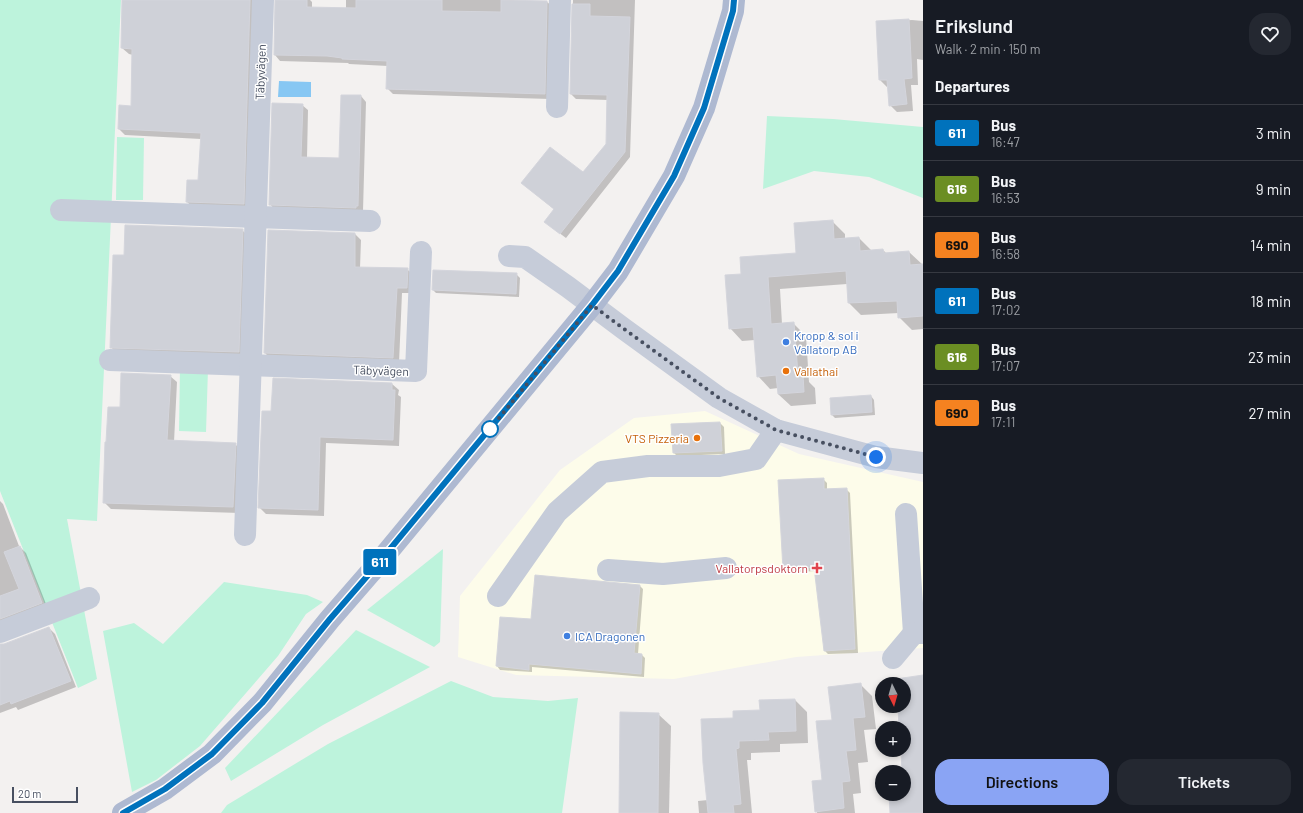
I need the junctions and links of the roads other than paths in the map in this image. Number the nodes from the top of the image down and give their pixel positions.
1 (263, 0) edge
2 (560, 0) edge
3 (734, 0) edge
4 (557, 107) dead end
5 (61, 210) dead end
6 (255, 217) junction
7 (370, 221) dead end
8 (422, 252) dead end
9 (509, 256) dead end
10 (592, 305) junction
11 (110, 360) dead end
12 (251, 365) junction
13 (776, 430) junction
14 (923, 463) edge
15 (906, 514) dead end
16 (245, 534) dead end
17 (726, 568) dead end
18 (608, 570) dead end
19 (498, 596) dead end
20 (89, 598) dead end
21 (0, 632) edge
22 (918, 633) edge
23 (893, 658) dead end
24 (123, 813) edge

1 - 6 street, Täbyvägen
2 - 4 street
3 - 10 main road
5 - 6 street
6 - 7 street
6 - 12 street, Täbyvägen
8 - 12 street, Täbyvägen
9 - 10 street
10 - 13 street
10 - 24 main road
11 - 12 street, Täbyvägen
12 - 16 street, Täbyvägen
13 - 14 street
13 - 19 street
15 - 22 street
17 - 18 street
20 - 21 street
22 - 23 street

